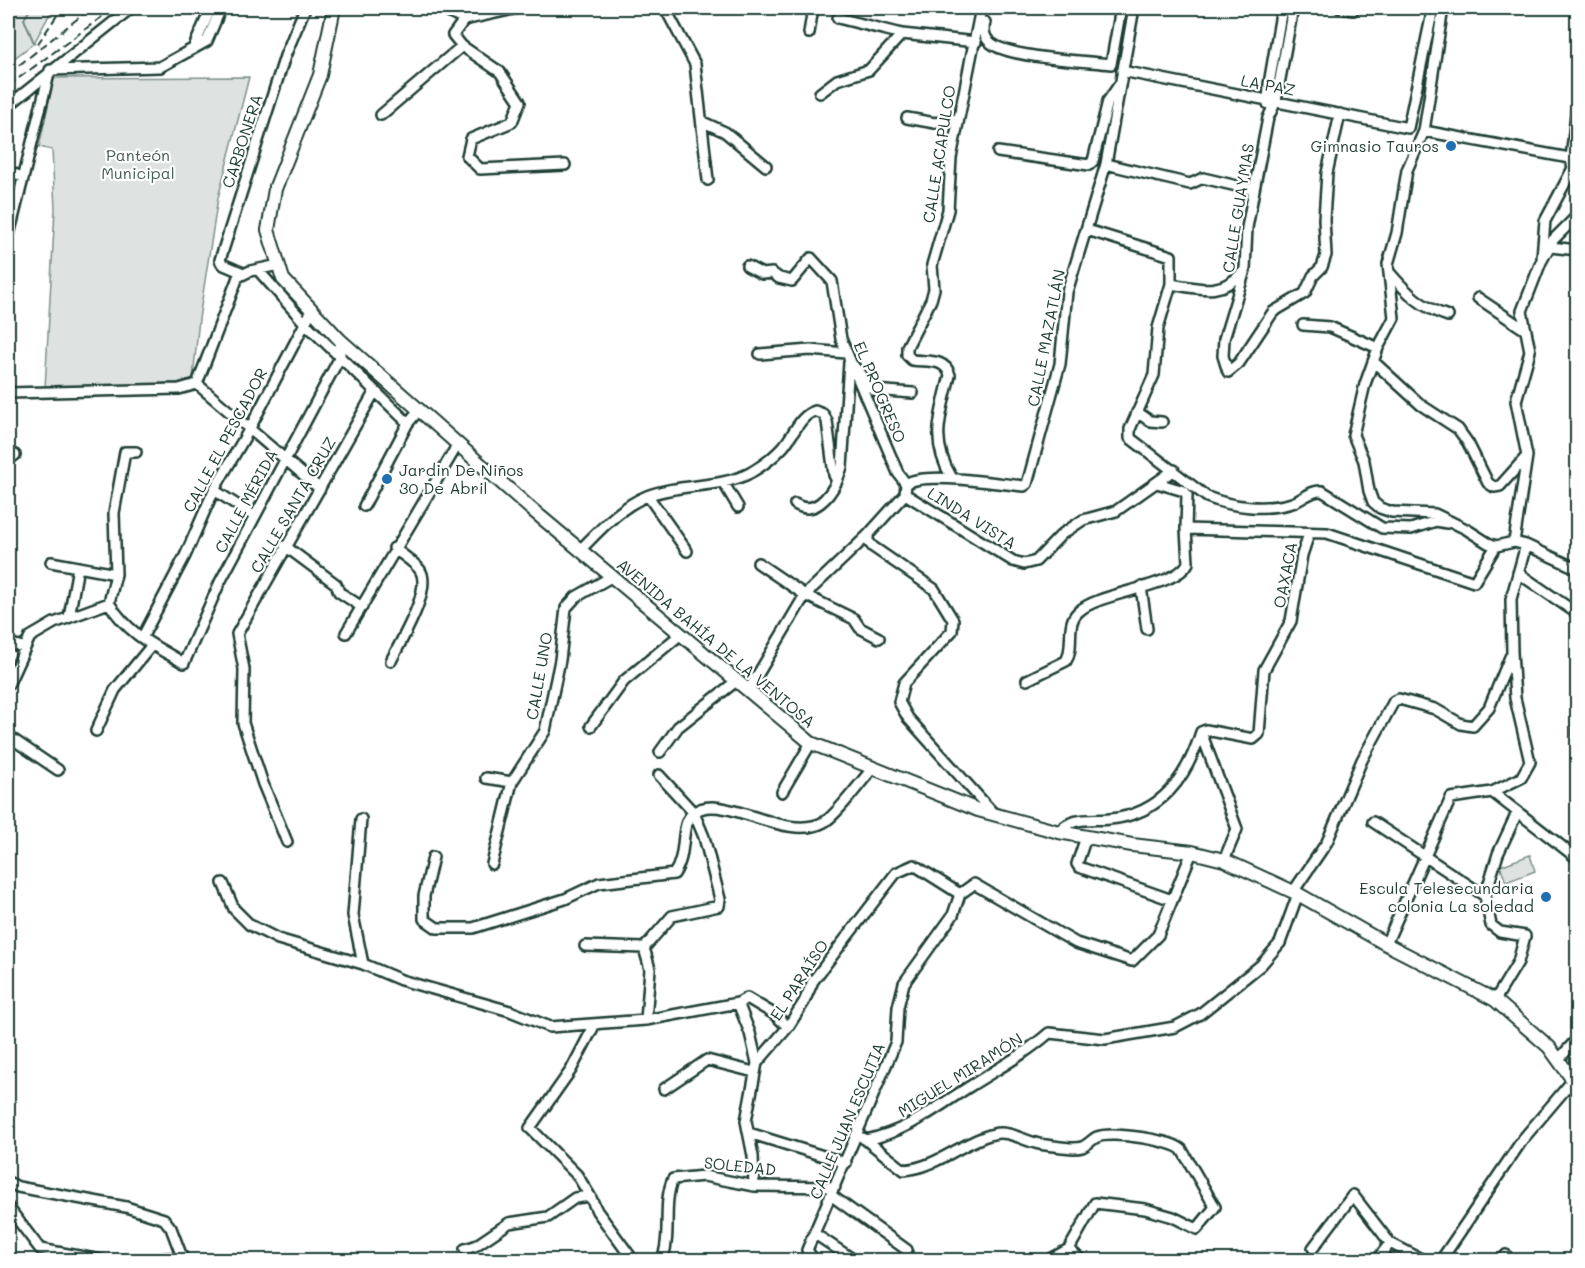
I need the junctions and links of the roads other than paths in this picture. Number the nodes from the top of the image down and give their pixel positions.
1 (131, 8) edge
2 (211, 8) edge
3 (221, 8) edge
4 (305, 8) edge
5 (334, 8) edge
6 (440, 8) edge
7 (518, 8) edge
8 (665, 8) edge
9 (813, 8) edge
10 (981, 8) edge
11 (987, 8) edge
12 (1121, 8) edge
13 (1134, 8) edge
14 (1282, 8) edge
15 (1293, 8) edge
16 (1340, 8) edge
17 (1433, 8) edge
18 (1443, 8) edge
19 (1353, 10) dead end
20 (838, 18) dead end
21 (464, 20) junction
22 (809, 33) dead end
23 (902, 34) junction
24 (976, 42) junction
25 (462, 46) junction
26 (193, 49) junction
27 (50, 70) junction
28 (1122, 71) junction
29 (1120, 83) junction
30 (820, 93) dead end
31 (1578, 95) edge
32 (1272, 101) junction
33 (8, 106) edge
34 (1340, 114) junction
35 (381, 115) dead end
36 (907, 118) dead end
37 (957, 120) junction
38 (703, 122) junction
39 (1424, 131) junction
40 (998, 152) dead end
41 (1574, 159) edge
42 (1106, 164) junction
43 (565, 165) dead end
44 (766, 166) dead end
45 (8, 172) edge
46 (23, 177) junction
47 (708, 180) dead end
48 (1254, 190) junction
49 (1578, 215) edge
50 (1087, 230) junction
51 (8, 239) edge
52 (1550, 247) junction
53 (1578, 250) edge
54 (1541, 262) junction
55 (279, 265) junction
56 (747, 266) dead end
57 (258, 270) junction
58 (1245, 270) junction
59 (1389, 272) junction
60 (243, 273) junction
61 (1171, 284) junction
62 (1478, 298) dead end
63 (312, 310) junction
64 (1448, 316) dead end
65 (304, 322) junction
66 (1303, 325) dead end
67 (1524, 329) junction
68 (340, 340) junction
69 (1378, 348) junction
70 (760, 354) dead end
71 (340, 357) junction
72 (848, 357) junction
73 (1374, 362) junction
74 (197, 384) junction
75 (375, 391) junction
76 (8, 393) edge
77 (913, 393) dead end
78 (419, 410) junction
79 (1137, 412) junction
80 (1162, 422) dead end
81 (408, 423) junction
82 (249, 430) junction
83 (458, 444) junction
84 (136, 452) dead end
85 (1527, 456) junction
86 (285, 460) junction
87 (1174, 470) junction
88 (952, 478) junction
89 (837, 481) junction
90 (723, 482) junction
91 (1157, 483) junction
92 (320, 489) junction
93 (905, 489) junction
94 (214, 490) junction
95 (648, 496) junction
96 (795, 504) dead end
97 (364, 506) dead end
98 (738, 507) dead end
99 (254, 516) junction
100 (1452, 524) junction
101 (1186, 529) junction
102 (1309, 534) junction
103 (868, 535) junction
104 (1514, 542) junction
105 (1526, 545) junction
106 (285, 546) junction
107 (1496, 546) junction
108 (394, 548) junction
109 (580, 550) junction
110 (687, 551) dead end
111 (51, 562) dead end
112 (758, 563) dead end
113 (78, 567) junction
114 (1578, 569) edge
115 (1518, 573) junction
116 (116, 574) junction
117 (611, 577) junction
118 (1141, 587) junction
119 (805, 595) junction
120 (109, 603) junction
121 (362, 607) junction
122 (1578, 614) edge
123 (69, 617) junction
124 (1147, 629) dead end
125 (346, 633) dead end
126 (681, 634) junction
127 (142, 638) junction
128 (879, 638) dead end
129 (8, 643) edge
130 (152, 645) junction
131 (23, 647) junction
132 (1512, 652) junction
133 (391, 661) dead end
134 (1027, 680) dead end
135 (735, 682) junction
136 (8, 685) edge
137 (748, 691) junction
138 (1578, 722) edge
139 (591, 726) dead end
140 (96, 731) dead end
141 (1201, 732) junction
142 (8, 736) edge
143 (1578, 736) edge
144 (811, 743) junction
145 (660, 752) dead end
146 (873, 768) junction
147 (58, 770) dead end
148 (659, 775) dead end
149 (486, 778) dead end
150 (512, 782) junction
151 (782, 792) dead end
152 (1492, 792) junction
153 (694, 813) junction
154 (993, 813) junction
155 (1517, 813) junction
156 (361, 819) dead end
157 (1373, 822) dead end
158 (1059, 832) junction
159 (1086, 837) junction
160 (287, 842) dead end
161 (1192, 852) junction
162 (1576, 854) edge
163 (433, 857) dead end
164 (1425, 857) junction
165 (1224, 861) junction
166 (492, 864) dead end
167 (223, 883) dead end
168 (1296, 893) junction
169 (960, 894) junction
170 (1485, 896) junction
171 (1172, 900) junction
172 (1386, 944) junction
173 (585, 946) dead end
174 (644, 948) junction
175 (363, 964) junction
176 (1495, 1000) junction
177 (738, 1003) junction
178 (646, 1020) junction
179 (594, 1026) junction
180 (788, 1027) junction
181 (1578, 1038) edge
182 (1559, 1059) junction
183 (756, 1068) junction
184 (1575, 1084) edge
185 (664, 1089) dead end
186 (749, 1133) junction
187 (862, 1138) junction
188 (846, 1163) junction
189 (8, 1182) edge
190 (754, 1186) junction
191 (833, 1191) junction
192 (590, 1197) junction
193 (8, 1207) edge
194 (815, 1234) junction
195 (1390, 1243) junction
196 (1313, 1248) dead end
197 (465, 1249) dead end
198 (906, 1250) dead end
199 (1069, 1250) junction
200 (101, 1260) edge
201 (146, 1260) edge
202 (633, 1260) edge
203 (662, 1260) edge
204 (814, 1260) edge
205 (854, 1260) edge
206 (1049, 1260) edge
207 (1081, 1260) edge
208 (1377, 1260) edge
209 (1423, 1260) edge
210 (1441, 1260) edge

1 - 27 street
2 - 26 street
3 - 26 street
4 - 60 street, CARBONERA
5 - 55 main road, AVENIDA BAHÍA DE LA VENTOSA
6 - 21 street
7 - 21 street
8 - 38 street
9 - 22 street
10 - 24 street, CALLE ACAPULCO
11 - 12 street
13 - 28 street, CALLE MAZATLÁN
14 - 32 street, CALLE GUAYMAS
15 - 32 street, CALLE GUAYMAS
16 - 19 street
17 - 34 street, LA PAZ
18 - 39 street
20 - 23 street
21 - 25 street
23 - 24 street
23 - 30 street
24 - 37 street, CALLE ACAPULCO
25 - 35 street
25 - 43 street
26 - 27 street
27 - 33 street
27 - 46 street
28 - 29 street, CALLE MAZATLÁN
28 - 32 street, LA PAZ
29 - 40 street, CALLE MAZATLÁN
29 - 42 street, CALLE MAZATLÁN
31 - 41 street
32 - 34 street, LA PAZ
32 - 48 street, CALLE GUAYMAS
34 - 58 street, CALLE GUAYMAS
36 - 37 street
37 - 88 street, CALLE ACAPULCO
38 - 44 street
38 - 47 street
39 - 41 street
39 - 59 street
41 - 54 street
42 - 48 street
42 - 50 street, CALLE MAZATLÁN
45 - 46 street
46 - 51 street
48 - 58 street, CALLE GUAYMAS
49 - 52 street
50 - 61 street
50 - 88 street, CALLE MAZATLÁN
52 - 53 street
52 - 54 street
54 - 67 street
55 - 57 street
55 - 63 main road, AVENIDA BAHÍA DE LA VENTOSA
56 - 72 street, EL PROGRESO
57 - 60 street
57 - 65 street
58 - 61 street
59 - 64 street
59 - 69 street
60 - 74 street
61 - 79 street
62 - 67 street
63 - 65 street, CALLE EL PESCADOR
63 - 68 main road, AVENIDA BAHÍA DE LA VENTOSA
65 - 71 street
65 - 82 street, CALLE EL PESCADOR
66 - 69 street
67 - 85 street
68 - 71 street
68 - 78 main road, AVENIDA BAHÍA DE LA VENTOSA
69 - 73 street
70 - 72 street
71 - 75 street
71 - 86 street, CALLE MÉRIDA
72 - 77 street
72 - 89 street
72 - 93 street, EL PROGRESO
73 - 85 street
73 - 100 street
74 - 76 street
74 - 82 street
75 - 81 street
75 - 92 street, CALLE SANTA CRUZ
78 - 81 street
78 - 83 main road, AVENIDA BAHÍA DE LA VENTOSA
79 - 80 street
79 - 87 street
81 - 97 street
82 - 86 street
82 - 94 street, CALLE EL PESCADOR
83 - 108 street
83 - 109 main road, AVENIDA BAHÍA DE LA VENTOSA
84 - 116 street
85 - 104 street
86 - 92 street
86 - 99 street, CALLE MÉRIDA
87 - 91 street, LINDA VISTA
87 - 100 street
88 - 93 street, CALLE MAZATLÁN
89 - 90 street
89 - 96 street
90 - 95 street
90 - 98 street
91 - 93 street, LINDA VISTA
91 - 101 street
92 - 106 street, CALLE SANTA CRUZ
93 - 103 street
94 - 99 street
94 - 127 street, CALLE EL PESCADOR
95 - 109 street
95 - 110 street
99 - 130 street, CALLE MÉRIDA
100 - 107 street
101 - 102 street
101 - 118 street
102 - 107 street
102 - 141 street, OAXACA
103 - 119 street
103 - 154 street
104 - 105 street
104 - 107 street
105 - 114 street
105 - 115 street
106 - 121 street
106 - 160 street, CALLE SANTA CRUZ
108 - 121 street
108 - 133 street
109 - 117 main road, AVENIDA BAHÍA DE LA VENTOSA
111 - 113 street
112 - 119 street
113 - 116 street
113 - 123 street
115 - 122 street
115 - 132 street
116 - 120 street
117 - 126 main road, AVENIDA BAHÍA DE LA VENTOSA
117 - 150 street, CALLE UNO
118 - 124 street
118 - 134 street
119 - 128 street
119 - 137 street
120 - 123 street
120 - 127 street
121 - 125 street
123 - 131 street
126 - 135 main road, AVENIDA BAHÍA DE LA VENTOSA
126 - 139 street
127 - 130 street
129 - 131 street
130 - 140 street
131 - 136 street
132 - 152 street
132 - 168 street, MIGUEL MIRAMÓN
135 - 137 main road, AVENIDA BAHÍA DE LA VENTOSA
135 - 145 street
137 - 144 main road, AVENIDA BAHÍA DE LA VENTOSA
138 - 143 street
141 - 158 street
141 - 165 street
142 - 147 street
144 - 146 main road, AVENIDA BAHÍA DE LA VENTOSA
144 - 151 street
146 - 153 street
146 - 154 main road, AVENIDA BAHÍA DE LA VENTOSA
148 - 153 street
149 - 150 street
150 - 166 street, CALLE UNO
152 - 155 street
152 - 164 street
153 - 163 street
153 - 174 street
154 - 158 main road, AVENIDA BAHÍA DE LA VENTOSA
155 - 162 street
155 - 170 street
156 - 175 street
157 - 164 street
158 - 159 main road, AVENIDA BAHÍA DE LA VENTOSA
159 - 161 main road, AVENIDA BAHÍA DE LA VENTOSA
159 - 171 street
161 - 165 main road, AVENIDA BAHÍA DE LA VENTOSA
161 - 171 street
164 - 170 street
164 - 172 street
165 - 168 main road, AVENIDA BAHÍA DE LA VENTOSA
167 - 175 street
168 - 172 main road, AVENIDA BAHÍA DE LA VENTOSA
168 - 187 street, MIGUEL MIRAMÓN
169 - 171 street
169 - 180 street, EL PARAÍSO
169 - 187 street, CALLE JUAN ESCUTIA
170 - 176 street
172 - 176 main road, AVENIDA BAHÍA DE LA VENTOSA
173 - 174 street
174 - 178 street
175 - 179 street
176 - 182 main road, AVENIDA BAHÍA DE LA VENTOSA
177 - 178 street
177 - 180 street
177 - 183 street
178 - 179 street
179 - 192 street
180 - 183 street, EL PARAÍSO
181 - 182 street
182 - 184 main road, AVENIDA BAHÍA DE LA VENTOSA
183 - 185 street
183 - 186 street
184 - 210 street
186 - 188 street
186 - 190 street
187 - 188 street, CALLE JUAN ESCUTIA
187 - 199 street
188 - 191 street, CALLE JUAN ESCUTIA
189 - 201 street
190 - 191 street, SOLEDAD
190 - 203 street, SOLEDAD
191 - 194 street, CALLE JUAN ESCUTIA
191 - 198 street
192 - 197 street
192 - 202 street
193 - 200 street
194 - 204 street, CALLE JUAN ESCUTIA
194 - 205 street
195 - 196 street
195 - 208 street
195 - 209 street
199 - 206 street
199 - 207 street

